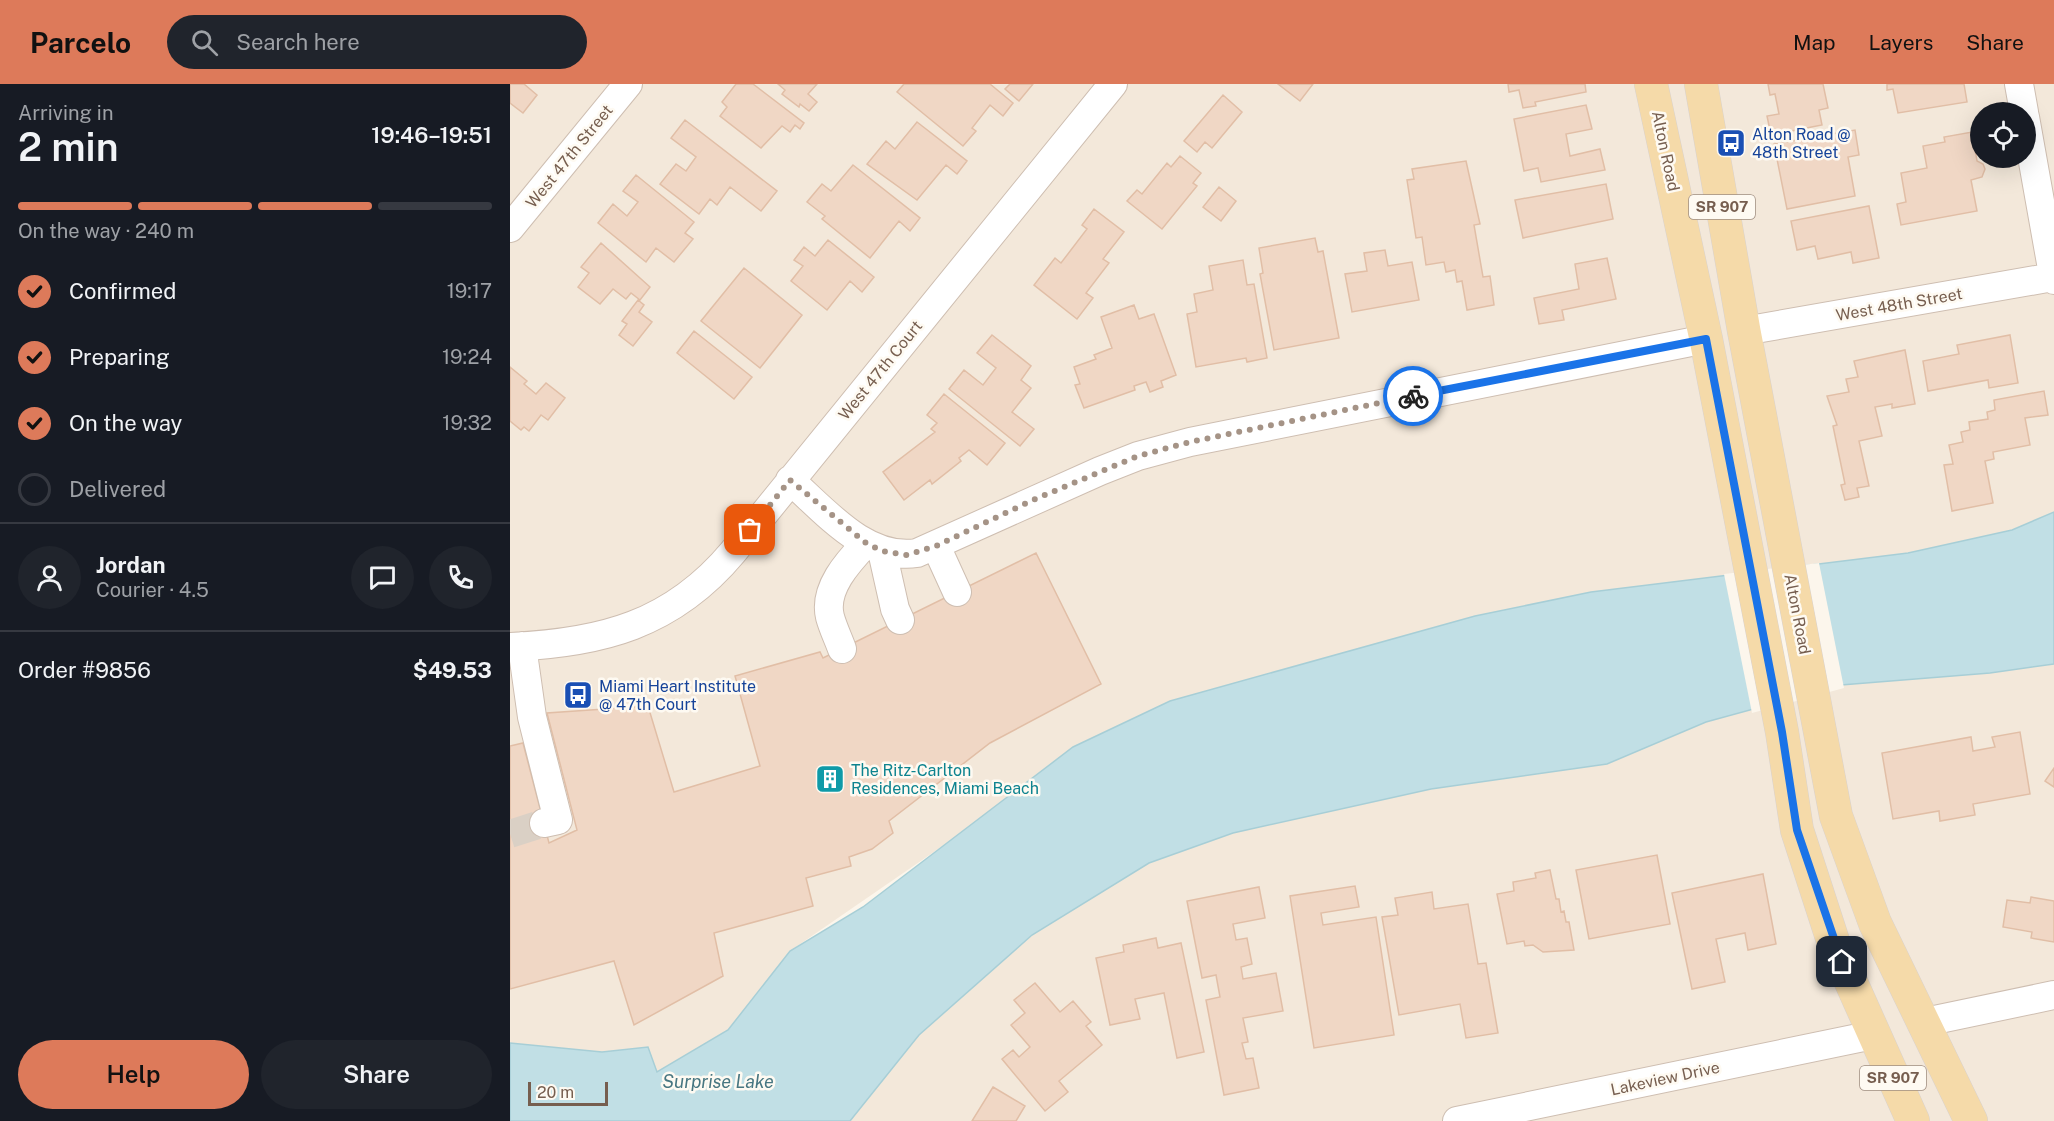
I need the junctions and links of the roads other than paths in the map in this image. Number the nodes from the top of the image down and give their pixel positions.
1 (628, 84) edge
2 (1113, 84) edge
3 (1651, 84) edge
4 (1701, 84) edge
5 (2019, 84) edge
6 (2022, 102) edge
7 (2034, 168) edge
8 (510, 228) edge
9 (2054, 278) edge
10 (1744, 331) junction
11 (1706, 339) junction
12 (790, 480) junction
13 (936, 546) junction
14 (874, 547) junction
15 (957, 592) dead end
16 (900, 620) dead end
17 (516, 646) edge
18 (842, 648) dead end
19 (521, 720) edge
20 (544, 823) dead end
21 (2054, 995) edge
22 (1925, 1022) junction
23 (1873, 1035) junction
24 (1456, 1121) edge
25 (1912, 1121) edge
26 (1971, 1121) edge

1 - 8 street, West 47th Street
2 - 12 street, West 47th Court
3 - 11 main road, Alton Road / SR 907
4 - 10 main road, Alton Road / SR 907
5 - 6 street
7 - 9 street
9 - 10 street, West 48th Street
10 - 22 main road, Alton Road / SR 907
11 - 13 street
11 - 23 main road, Alton Road / SR 907
12 - 14 street
12 - 17 street, West 47th Court
13 - 14 street
13 - 15 street
14 - 16 street
14 - 18 street
17 - 19 street
19 - 20 street
21 - 22 street
22 - 26 main road, Alton Road / SR 907
23 - 24 street, Lakeview Drive
23 - 25 main road, Alton Road / SR 907

